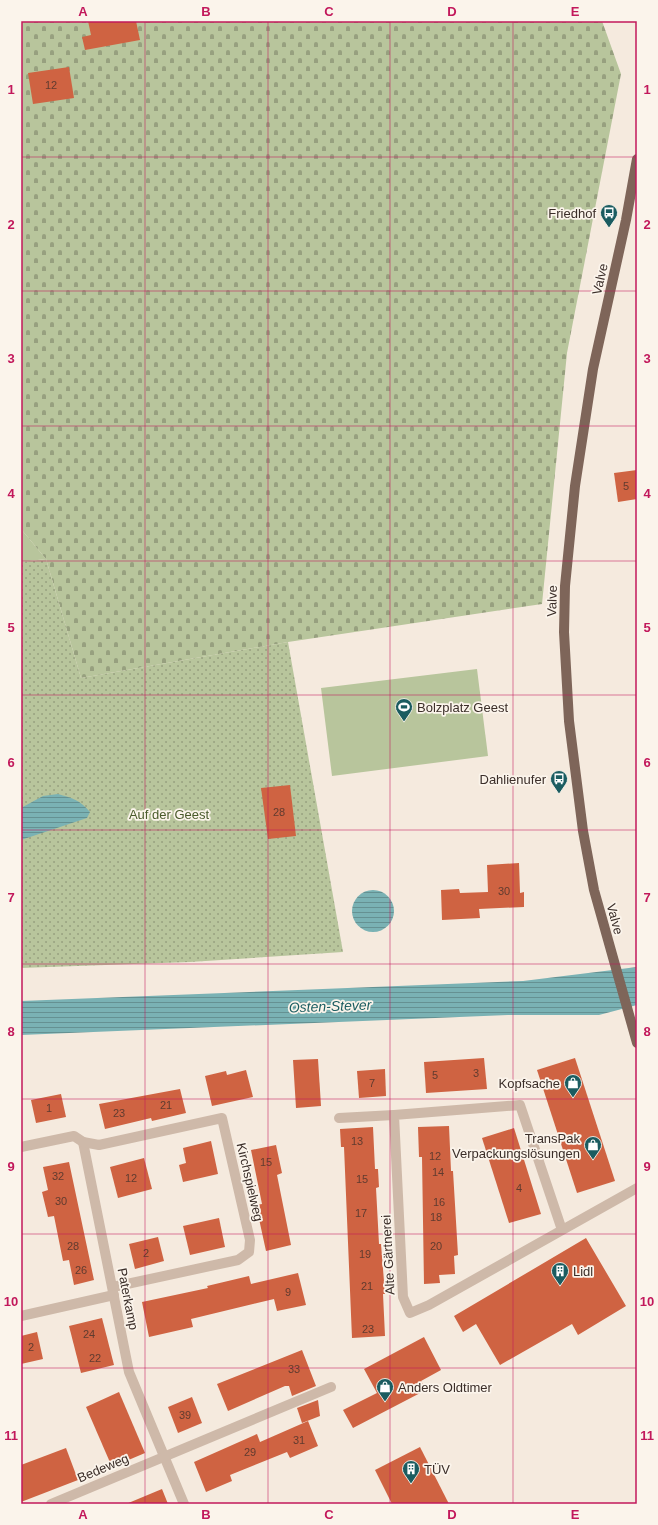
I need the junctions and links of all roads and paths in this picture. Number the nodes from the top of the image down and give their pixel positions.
1 (637, 159) edge
2 (637, 1043) edge
3 (394, 1115) junction
4 (339, 1118) dead end
5 (82, 1142) junction
6 (21, 1147) edge
7 (637, 1188) edge
8 (562, 1230) junction
9 (114, 1291) junction
10 (21, 1316) edge
11 (331, 1387) dead end
12 (164, 1456) junction
13 (51, 1504) edge
14 (184, 1504) edge

1 - 2 main road, Valve
3 - 4 street
3 - 8 street
3 - 8 street, Alte Gärtnerei
5 - 6 street
5 - 9 street, Paterkamp
5 - 9 street, Kirchspielweg
7 - 8 street, Alte Gärtnerei
9 - 10 street
9 - 12 street, Paterkamp
11 - 12 street
12 - 13 street, Bedeweg
12 - 14 street, Paterkamp

